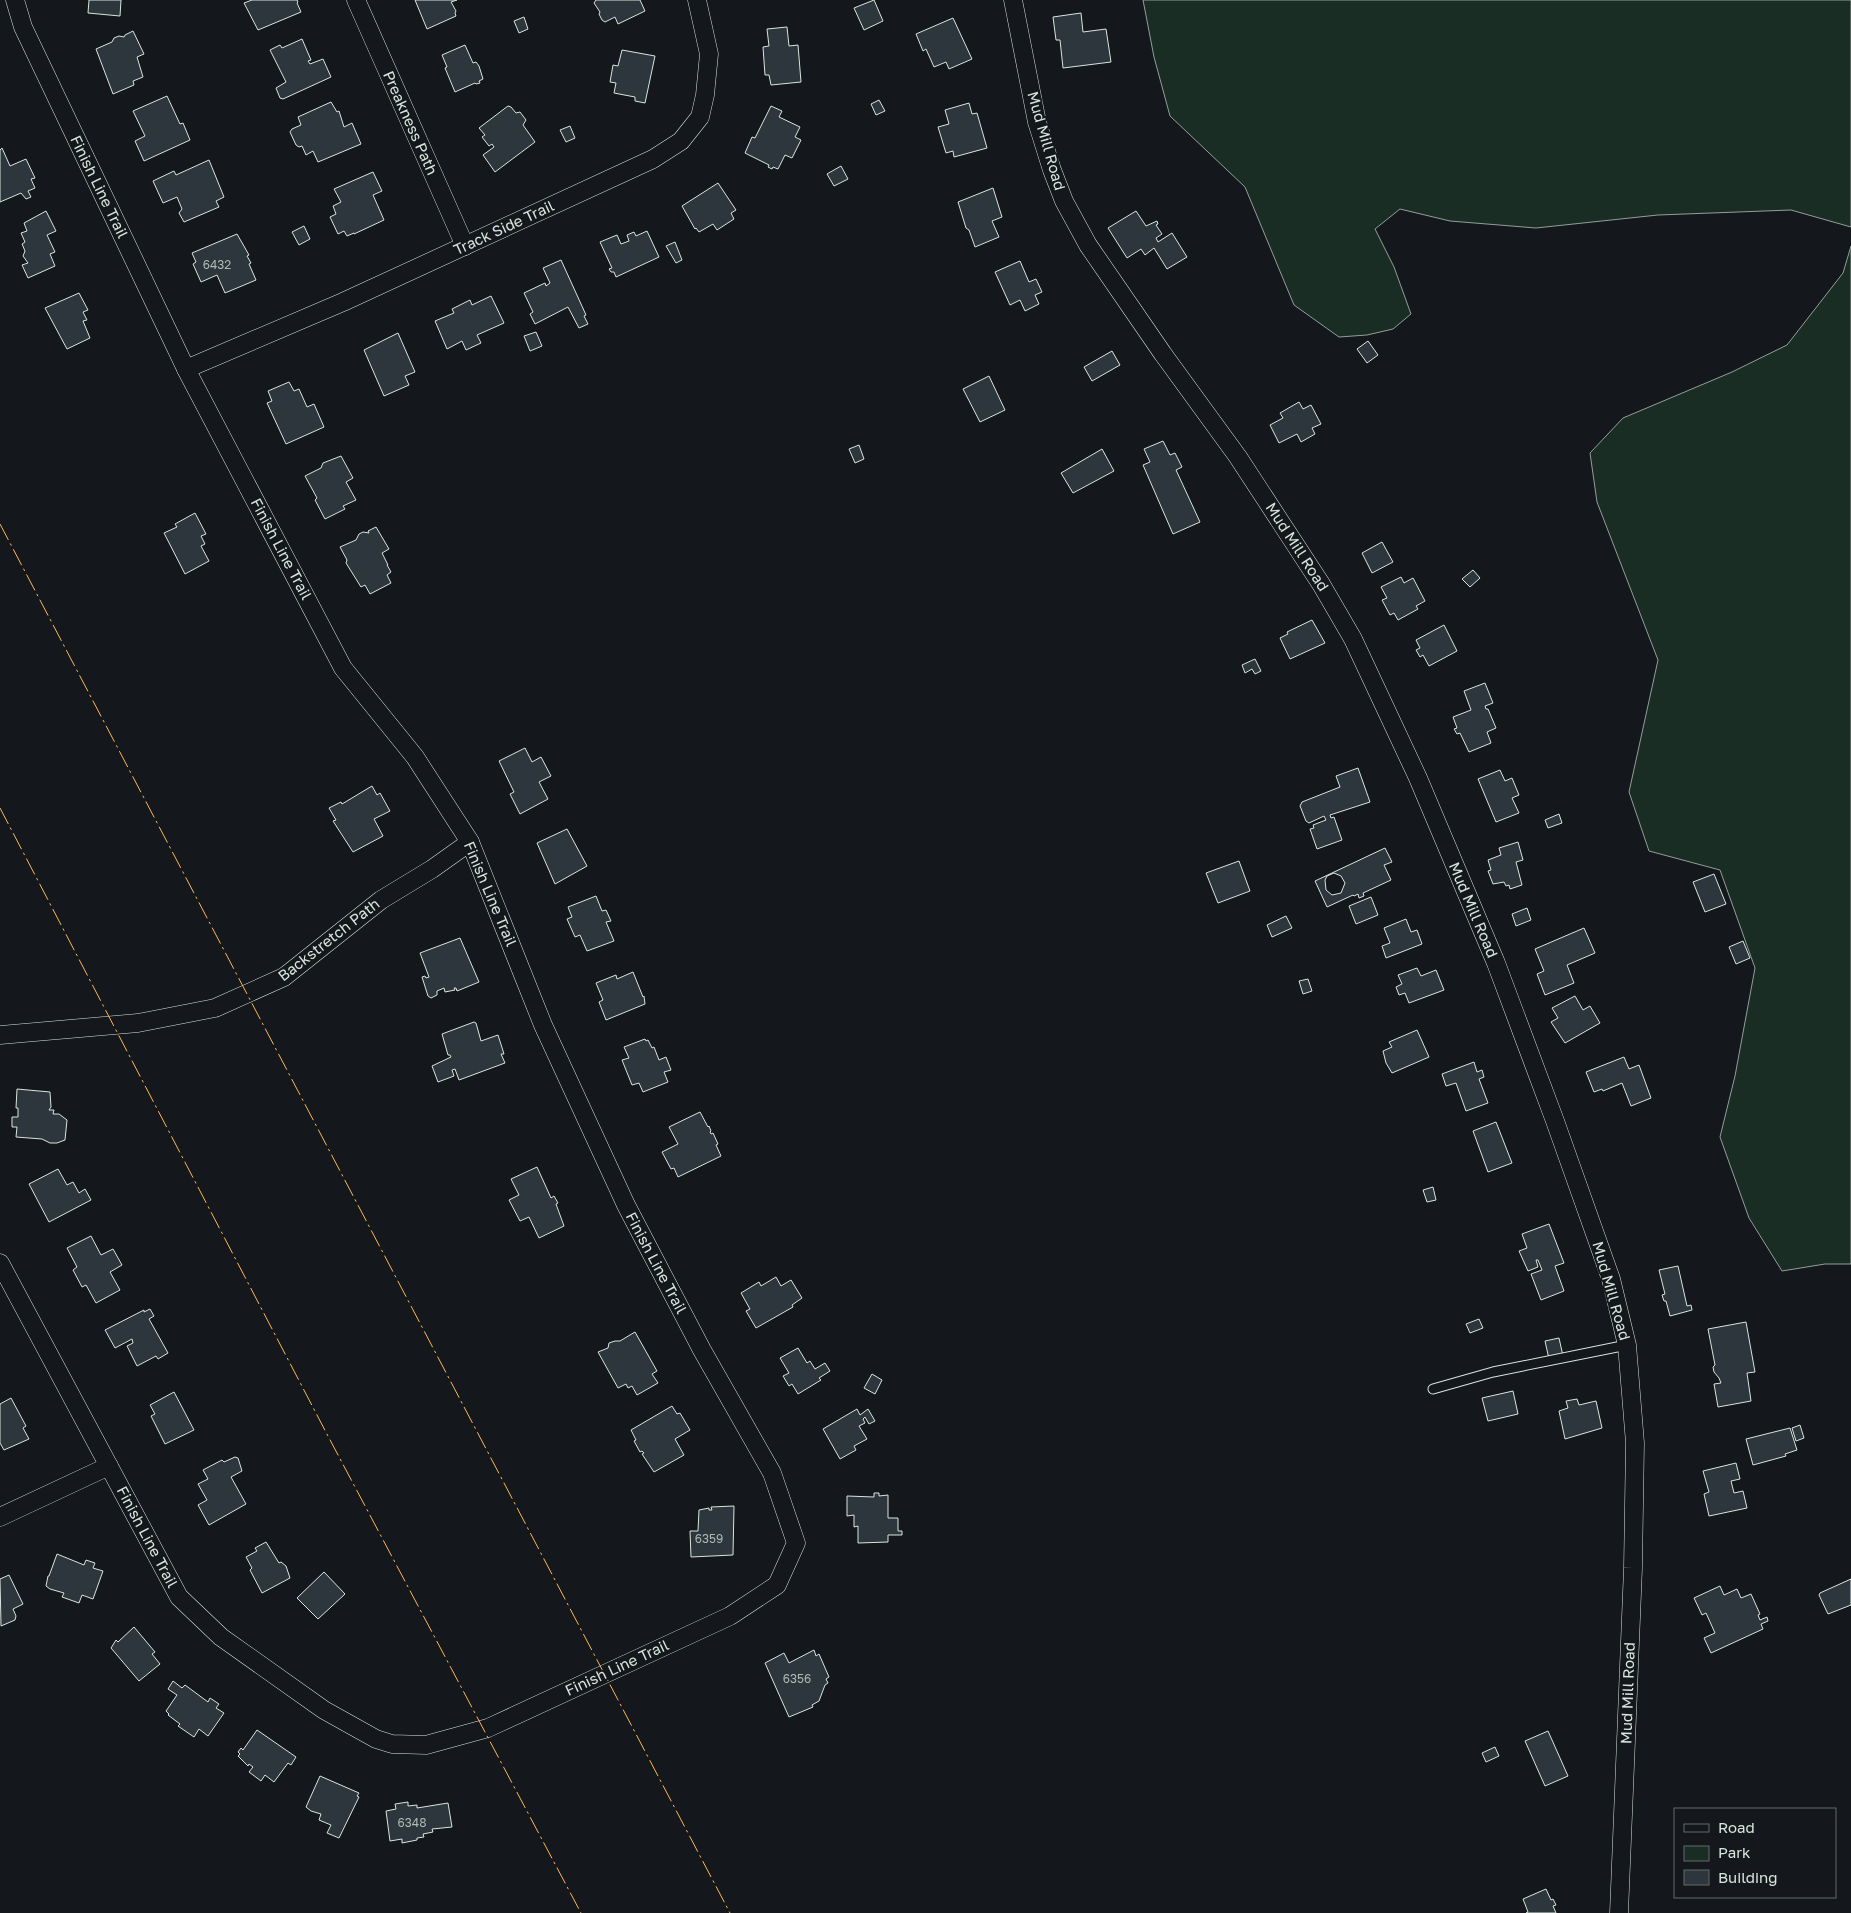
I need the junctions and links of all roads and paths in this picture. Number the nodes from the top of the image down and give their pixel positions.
1 (15, 0) edge
2 (356, 0) edge
3 (697, 0) edge
4 (1013, 0) edge
5 (465, 246) junction
6 (186, 369) junction
7 (470, 842) junction
8 (0, 1035) edge
9 (0, 1263) edge
10 (1627, 1345) junction
11 (1433, 1389) dead end
12 (109, 1466) junction
13 (0, 1517) edge
14 (1618, 1913) edge

1 - 6 street, Finish Line Trail
2 - 5 street, Preakness Path
3 - 5 street, Track Side Trail
4 - 10 street, Mud Mill Road
5 - 6 street, Track Side Trail
6 - 7 street, Finish Line Trail
7 - 8 street, Backstretch Path
7 - 12 street, Finish Line Trail
9 - 12 street, Finish Line Trail
10 - 11 lane
10 - 14 street, Mud Mill Road
12 - 13 street

